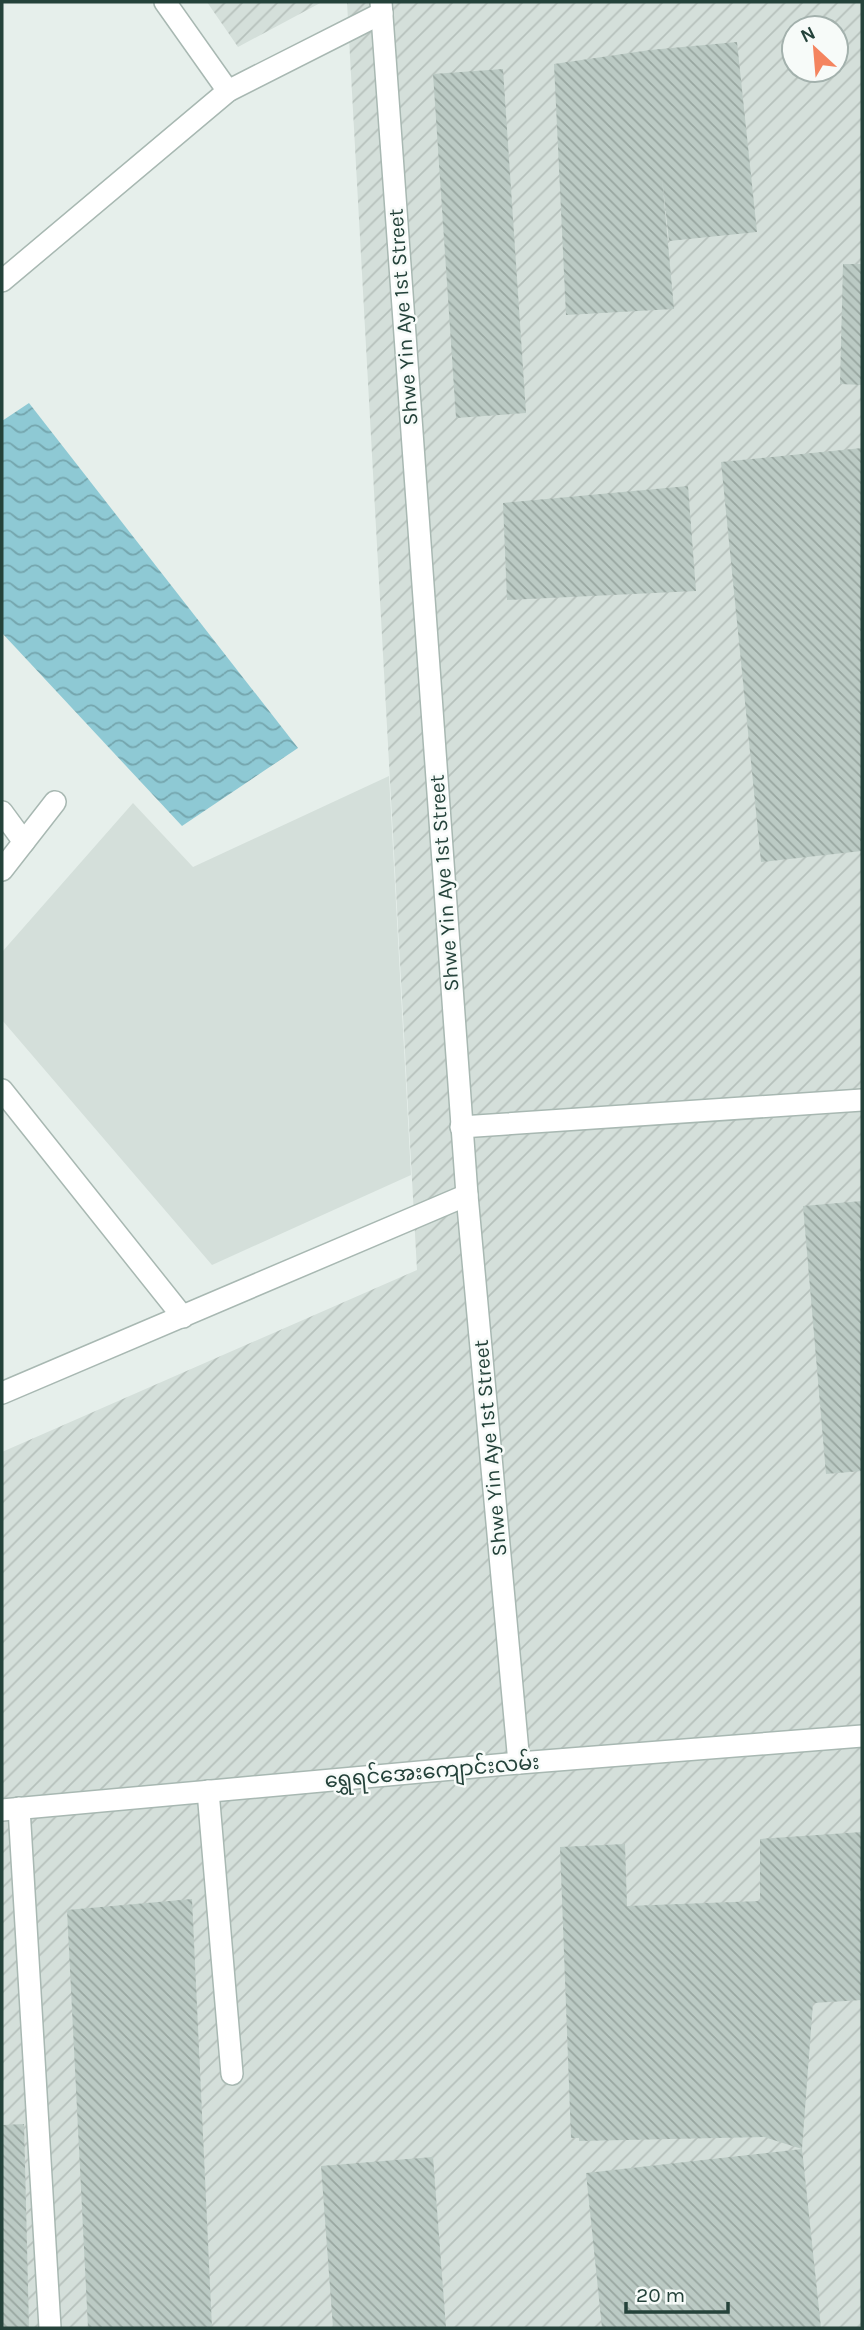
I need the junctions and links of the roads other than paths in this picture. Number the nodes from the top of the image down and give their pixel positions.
1 (165, 2) edge
2 (381, 7) edge
3 (228, 91) junction
4 (2, 281) edge
5 (55, 802) dead end
6 (2, 812) edge
7 (24, 842) junction
8 (2, 870) edge
9 (2, 1090) edge
10 (862, 1100) edge
11 (461, 1127) junction
12 (467, 1195) junction
13 (183, 1317) junction
14 (2, 1393) edge
15 (862, 1736) edge
16 (519, 1763) junction
17 (208, 1791) junction
18 (11, 1809) edge
19 (232, 2074) dead end
20 (50, 2328) edge

1 - 3 street
2 - 3 street
2 - 11 street, Shwe Yin Aye 1st Street
3 - 4 street
5 - 7 street
6 - 7 street
7 - 8 street
9 - 13 street
10 - 11 street
11 - 12 street, Shwe Yin Aye 1st Street
12 - 13 street
12 - 16 street, Shwe Yin Aye 1st Street
13 - 14 street
15 - 16 street, ရွှေရင်အေးကျောင်းလမ်း
16 - 17 street, ရွှေရင်အေးကျောင်းလမ်း
17 - 18 street, ရွှေရင်အေးကျောင်းလမ်း
17 - 19 street
18 - 20 street

